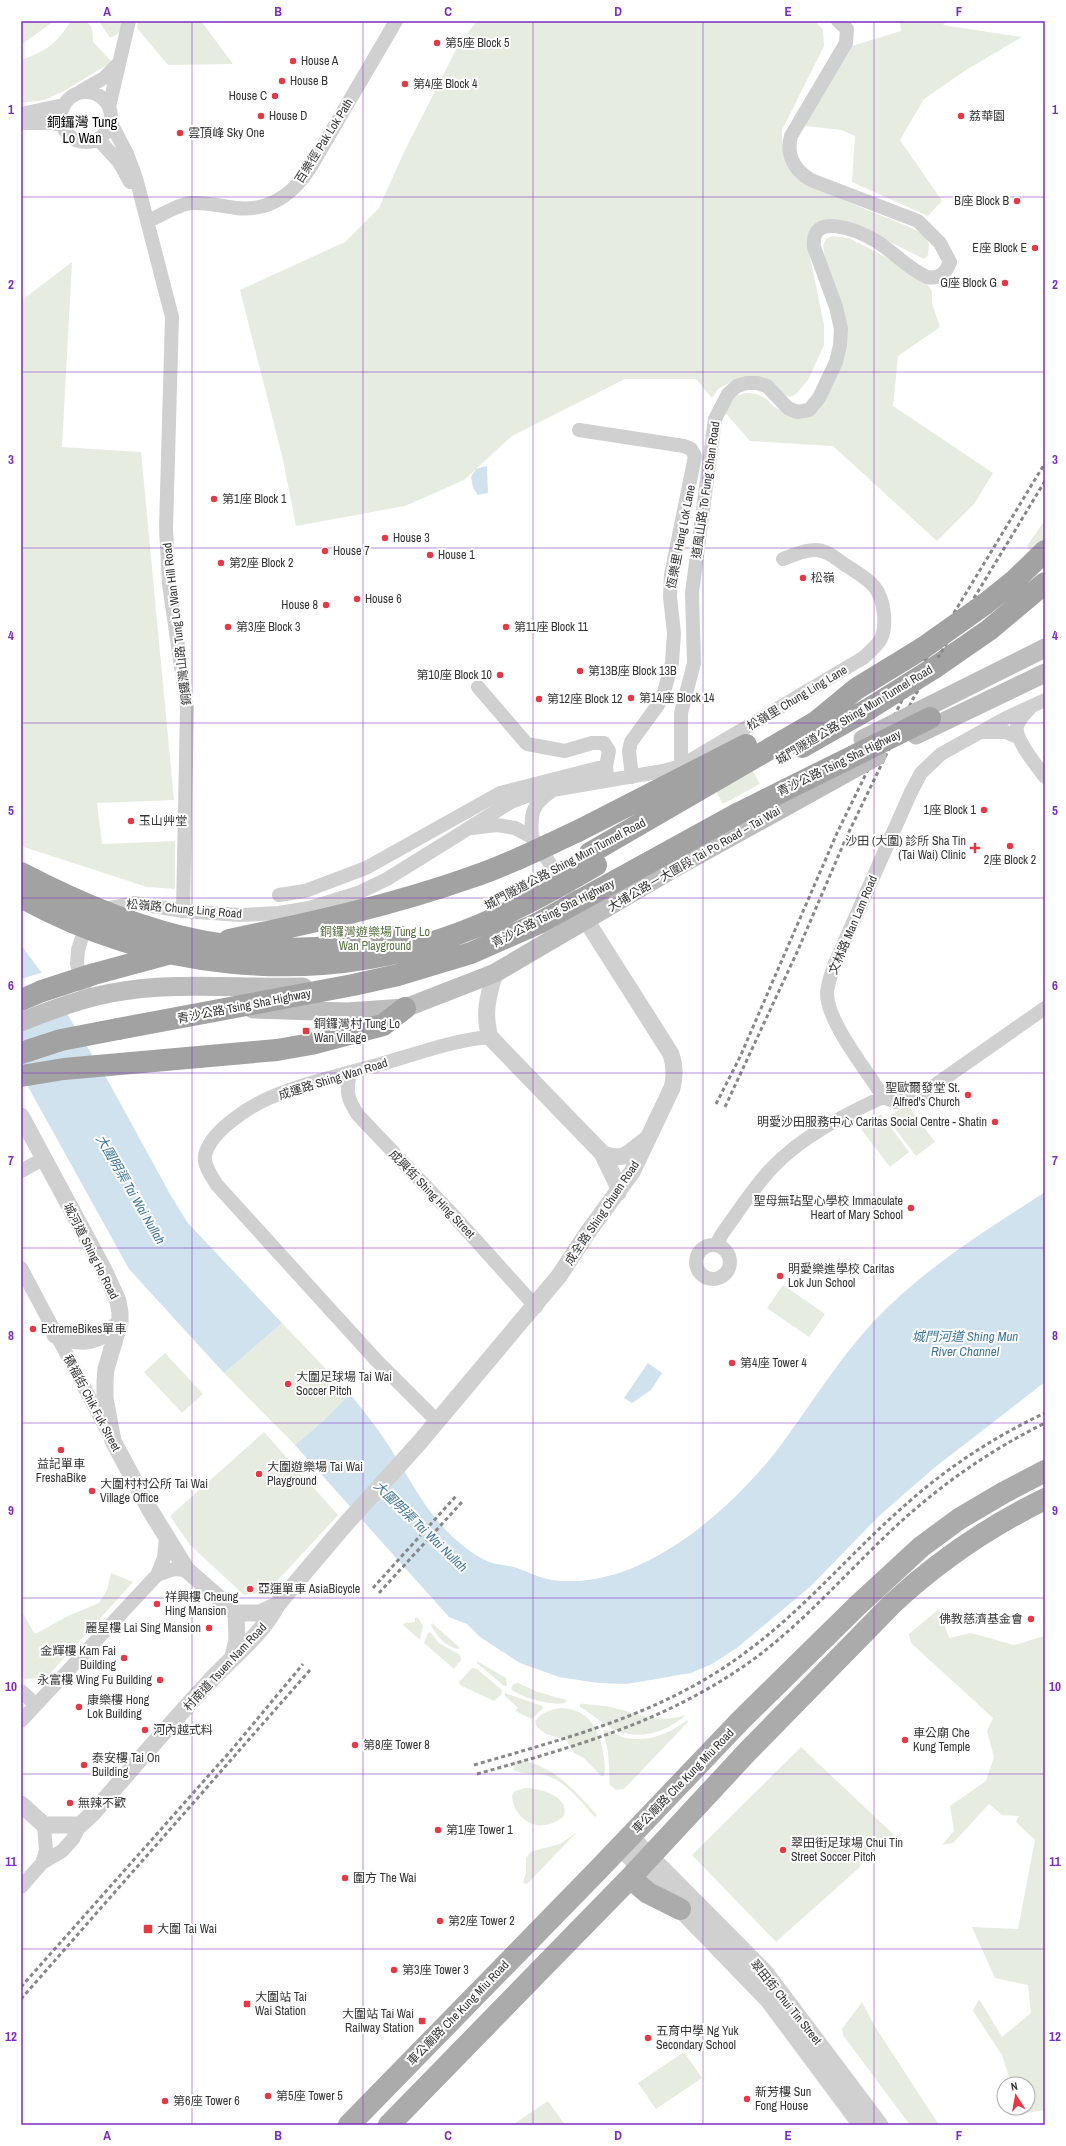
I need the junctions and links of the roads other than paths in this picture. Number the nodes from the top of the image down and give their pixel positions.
1 (129, 21) edge
2 (396, 21) edge
3 (838, 21) edge
4 (119, 63) junction
5 (78, 92) junction
6 (63, 105) junction
7 (110, 107) junction
8 (21, 114) edge
9 (111, 122) junction
10 (21, 123) edge
11 (61, 125) junction
12 (98, 140) junction
13 (140, 197) junction
14 (148, 221) junction
15 (579, 430) dead end
16 (1045, 551) edge
17 (783, 560) dead end
18 (1045, 583) edge
19 (1045, 648) edge
20 (1045, 664) edge
21 (1045, 674) edge
22 (478, 686) dead end
23 (856, 689) junction
24 (1045, 700) edge
25 (1031, 707) junction
26 (982, 732) junction
27 (1018, 737) junction
28 (681, 766) junction
29 (607, 773) junction
30 (632, 777) junction
31 (1045, 777) edge
32 (554, 790) junction
33 (469, 828) junction
34 (532, 837) junction
35 (21, 873) edge
36 (279, 895) dead end
37 (21, 897) edge
38 (573, 898) junction
39 (183, 911) junction
40 (586, 921) junction
41 (494, 973) junction
42 (21, 1000) edge
43 (85, 1000) junction
44 (405, 1008) junction
45 (1045, 1008) edge
46 (21, 1022) edge
47 (490, 1037) junction
48 (21, 1050) edge
49 (350, 1072) junction
50 (21, 1076) edge
51 (882, 1097) junction
52 (21, 1117) edge
53 (650, 1137) junction
54 (602, 1153) junction
55 (43, 1159) junction
56 (21, 1170) edge
57 (618, 1193) junction
58 (716, 1245) dead end
59 (21, 1268) edge
60 (536, 1307) junction
61 (120, 1322) junction
62 (55, 1334) junction
63 (437, 1421) junction
64 (113, 1441) junction
65 (1045, 1470) edge
66 (1045, 1499) edge
67 (166, 1537) junction
68 (187, 1570) junction
69 (157, 1575) junction
70 (277, 1606) junction
71 (236, 1612) junction
72 (233, 1656) junction
73 (21, 1691) edge
74 (35, 1704) junction
75 (21, 1721) edge
76 (21, 1804) edge
77 (44, 1825) junction
78 (80, 1825) junction
79 (635, 1856) junction
80 (42, 1863) junction
81 (21, 1887) edge
82 (680, 1909) joint
83 (349, 2125) edge
84 (389, 2125) edge
85 (861, 2125) edge
86 (880, 2125) edge

1 - 4 street, 銅鑼灣山路 Tung Lo Wan Hill Road
2 - 14 street, 百樂徑 Pak Lok Path
3 - 28 street, 道風山路 To Fung Shan Road
4 - 5 street
4 - 7 street, 銅鑼灣山路 Tung Lo Wan Hill Road
5 - 6 street
5 - 7 street
6 - 8 street
6 - 11 street
7 - 9 street, 銅鑼灣山路 Tung Lo Wan Hill Road
9 - 12 street
9 - 13 street, 銅鑼灣山路 Tung Lo Wan Hill Road
10 - 11 street
11 - 12 street
12 - 13 street, 銅鑼灣山路 Tung Lo Wan Hill Road
13 - 14 street, 銅鑼灣山路 Tung Lo Wan Hill Road
14 - 39 street, 銅鑼灣山路 Tung Lo Wan Hill Road
15 - 30 street, 恆樂里 Hang Lok Lane
16 - 23 highway, 城門隧道公路 Shing Mun Tunnel Road, bridge
17 - 28 street, 松嶺里 Chung Ling Lane
18 - 37 highway, 城門隧道公路 Shing Mun Tunnel Road, bridge
19 - 38 main road, 大埔公路－大圍段 Tai Po Road – Tai Wai, bridge
20 - 48 highway, 青沙公路 Tsing Sha Highway, bridge
21 - 40 main road, 大埔公路－大圍段 Tai Po Road – Tai Wai, bridge
22 - 29 street
23 - 35 highway, 城門隧道公路 Shing Mun Tunnel Road, bridge
23 - 42 highway, bridge
24 - 25 street, 文林路 Man Lam Road
25 - 26 street, 文林路 Man Lam Road
25 - 27 street
26 - 27 street
26 - 51 street, 文林路 Man Lam Road
27 - 31 street
28 - 30 street, 松嶺里 Chung Ling Lane
29 - 30 street, 松嶺里 Chung Ling Lane
29 - 32 street, 松嶺里 Chung Ling Lane
29 - 36 street
32 - 33 street, 松嶺里 Chung Ling Lane
32 - 34 street, 松嶺里 Chung Ling Lane
33 - 34 street, 松嶺路 Chung Ling Road
33 - 39 street, 松嶺路 Chung Ling Road
34 - 38 street, 松嶺路 Chung Ling Road
38 - 40 street, 成全路 Shing Chuen Road
38 - 43 main road, 大埔公路－大圍段 Tai Po Road – Tai Wai
39 - 43 street, 松嶺路 Chung Ling Road
40 - 41 main road, 大埔公路－大圍段 Tai Po Road – Tai Wai
40 - 53 street, 成全路 Shing Chuen Road
41 - 44 main road, 大埔公路－大圍段 Tai Po Road – Tai Wai
41 - 47 street
43 - 46 main road, 大埔公路－大圍段 Tai Po Road – Tai Wai
44 - 48 main road, 大埔公路－大圍段 Tai Po Road – Tai Wai
44 - 50 highway
45 - 51 street
47 - 49 street, 成運路 Shing Wan Road
47 - 54 street
49 - 60 street, 成興街 Shing Hing Street
49 - 63 street, 成運路 Shing Wan Road
51 - 58 street
52 - 55 street, 城河道 Shing Ho Road
53 - 54 street
53 - 57 street, 成全路 Shing Chuen Road
54 - 57 street
55 - 56 street
55 - 61 street, 城河道 Shing Ho Road
57 - 60 street, 成全路 Shing Chuen Road
59 - 62 street, 積福街 Chik Fuk Street
60 - 63 street, 成全路 Shing Chuen Road
61 - 62 street
61 - 64 street, 城河道 Shing Ho Road
62 - 64 street, 積福街 Chik Fuk Street
63 - 70 street, 村南道 Tsuen Nam Road
64 - 67 street, 積福街 Chik Fuk Street
65 - 79 main road, 車公廟路 Che Kung Miu Road
66 - 79 main road, 車公廟路 Che Kung Miu Road
67 - 68 street, 積福街 Chik Fuk Street
67 - 69 street
68 - 69 street
68 - 71 street, 積福街 Chik Fuk Street
69 - 74 street
70 - 71 street
70 - 72 street, 村南道 Tsuen Nam Road
71 - 72 street
72 - 78 street, 村南道 Tsuen Nam Road
73 - 74 street
74 - 75 street
76 - 77 street
77 - 78 street
77 - 80 street
78 - 80 street, 村南道 Tsuen Nam Road
79 - 82 main road
79 - 83 main road, 車公廟路 Che Kung Miu Road
79 - 84 main road, 車公廟路 Che Kung Miu Road
79 - 86 street, 翠田街 Chui Tin Street
80 - 81 street, 村南道 Tsuen Nam Road
82 - 85 street, 翠田街 Chui Tin Street

